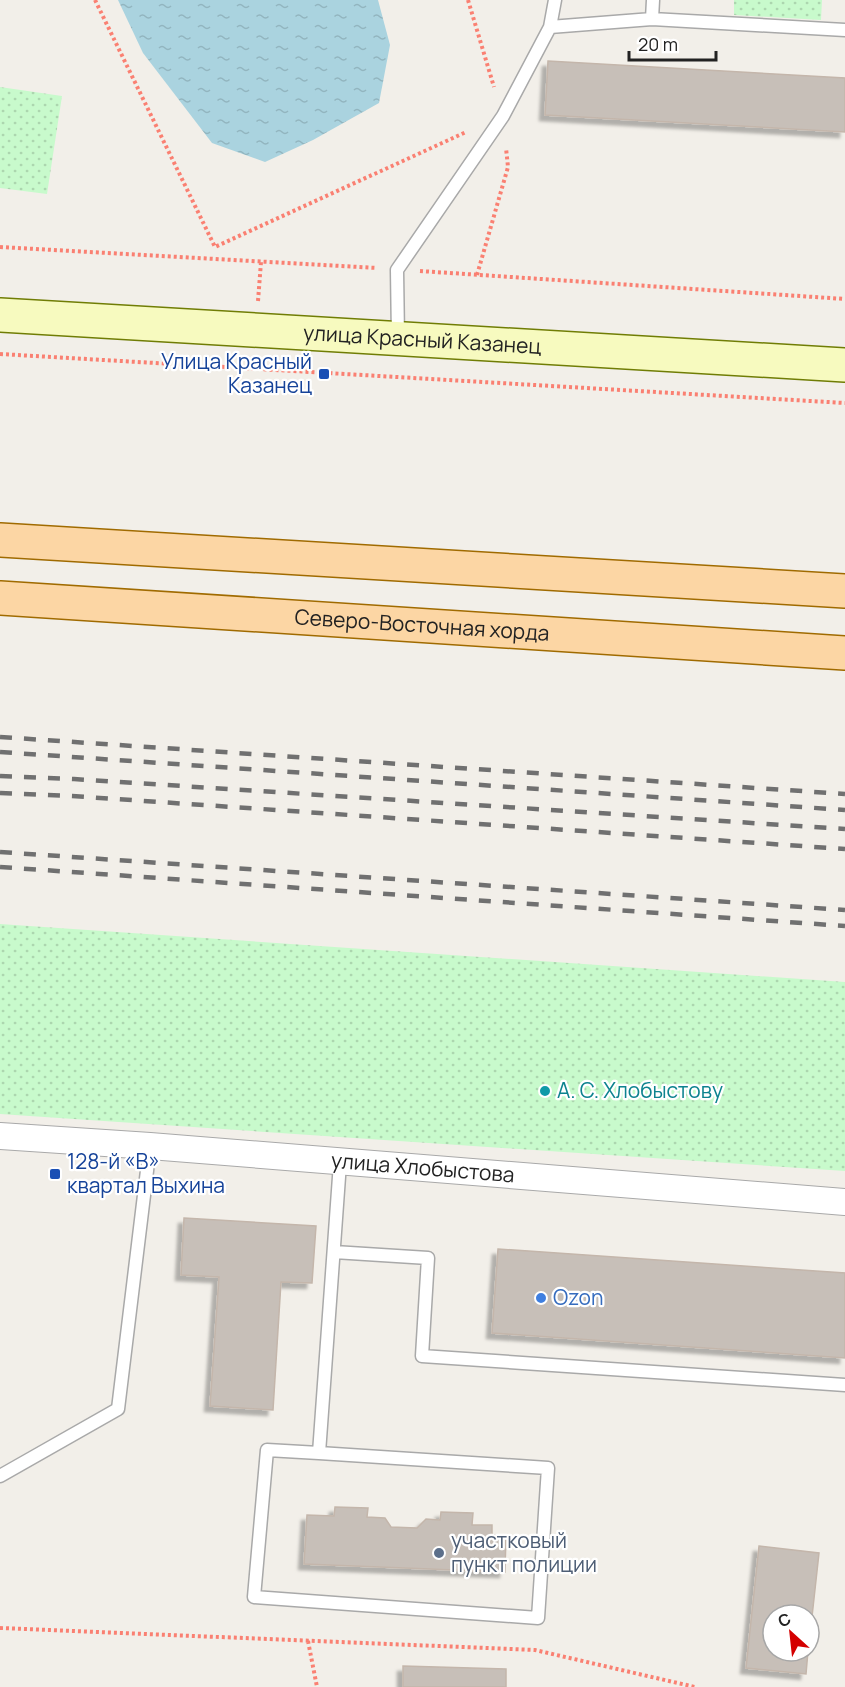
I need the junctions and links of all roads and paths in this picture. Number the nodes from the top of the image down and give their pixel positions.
1 (95, 0) edge
2 (468, 0) edge
3 (555, 0) edge
4 (653, 0) edge
5 (652, 19) junction
6 (550, 27) junction
7 (845, 30) edge
8 (503, 116) junction
9 (477, 275) dead end
10 (0, 315) edge
11 (398, 338) junction
12 (0, 354) edge
13 (845, 365) edge
14 (845, 403) edge
15 (0, 540) edge
16 (845, 591) edge
17 (0, 598) edge
18 (845, 653) edge
19 (0, 1136) edge
20 (150, 1146) junction
21 (340, 1163) junction
22 (845, 1202) edge
23 (334, 1252) junction
24 (845, 1384) edge
25 (319, 1453) junction
26 (0, 1476) edge
27 (0, 1628) edge
28 (308, 1640) junction
29 (316, 1687) edge
30 (695, 1687) edge

1 - 8 path
2 - 8 path
3 - 6 lane
4 - 5 lane
5 - 6 lane
5 - 7 lane
6 - 8 lane
8 - 9 path
8 - 11 lane
10 - 11 street, улица Красный Казанец
11 - 13 street, улица Красный Казанец
12 - 14 path
15 - 16 main road
17 - 18 main road, Северо-Восточная хорда
19 - 20 street, улица Хлобыстова
20 - 21 street, улица Хлобыстова
20 - 26 lane
21 - 22 street, улица Хлобыстова
21 - 23 lane
23 - 24 lane
23 - 25 lane
25 - 25 lane
27 - 28 path
28 - 29 path
28 - 30 path

